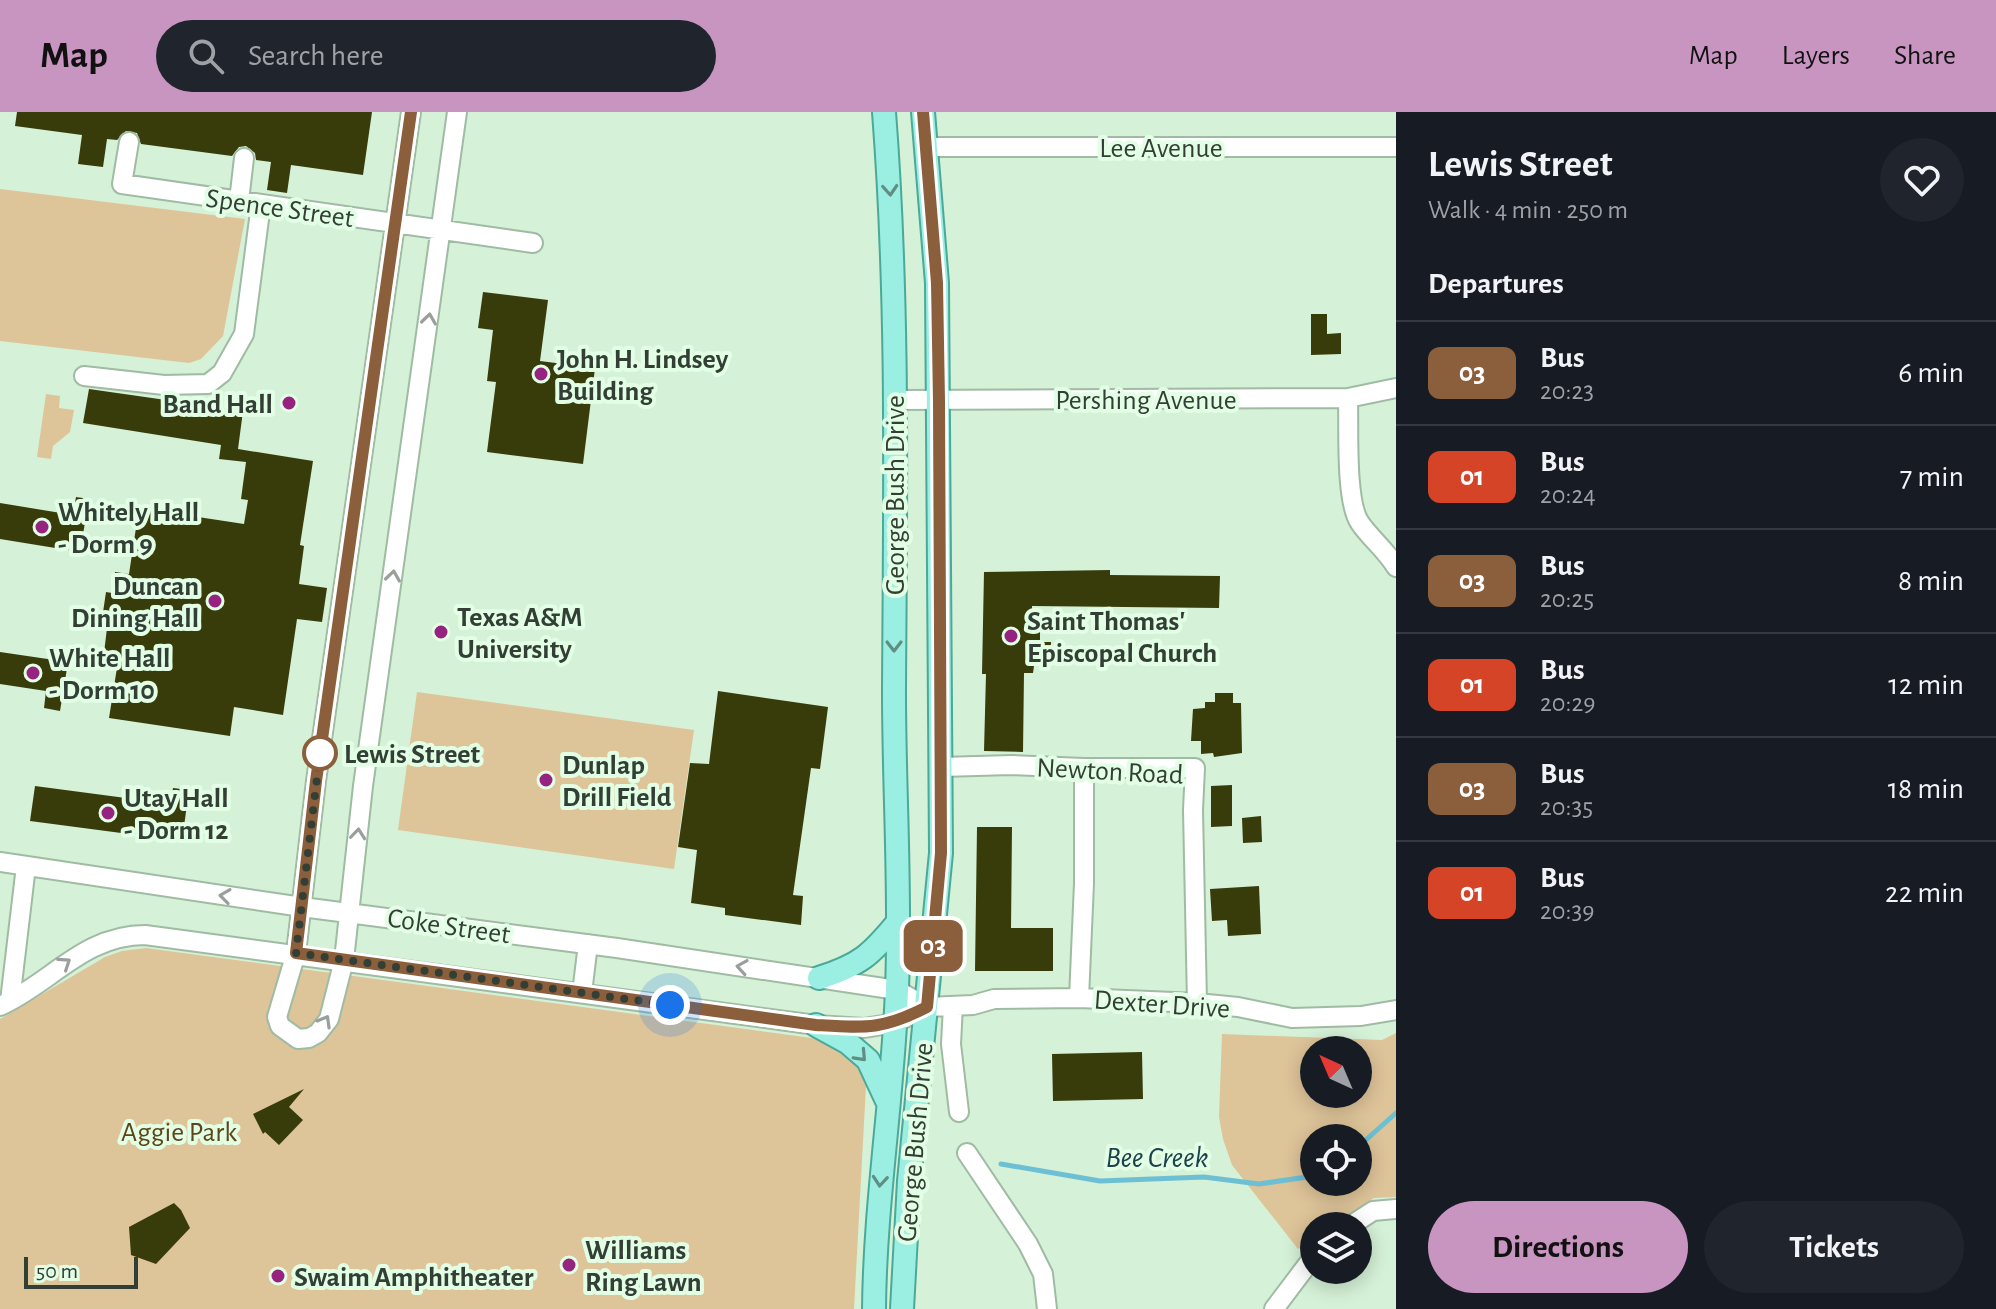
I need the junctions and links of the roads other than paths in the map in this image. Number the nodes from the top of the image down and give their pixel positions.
1 (411, 112) edge
2 (457, 112) edge
3 (884, 112) edge
4 (923, 112) edge
5 (129, 142) dead end
6 (927, 147) junction
7 (1396, 147) edge
8 (244, 158) dead end
9 (239, 201) junction
10 (261, 204) junction
11 (395, 223) junction
12 (442, 230) junction
13 (533, 243) dead end
14 (84, 376) dead end
15 (1396, 388) edge
16 (1348, 398) junction
17 (894, 400) junction
18 (939, 401) junction
19 (1396, 567) edge
20 (941, 767) junction
21 (1084, 768) junction
22 (0, 862) edge
23 (26, 866) junction
24 (302, 907) junction
25 (350, 911) junction
26 (898, 922) junction
27 (588, 944) junction
28 (296, 953) junction
29 (344, 960) junction
30 (819, 978) junction
31 (897, 990) junction
32 (582, 993) junction
33 (1079, 998) junction
34 (1197, 1003) junction
35 (5, 1004) edge
36 (953, 1006) junction
37 (927, 1007) junction
38 (1396, 1010) edge
39 (895, 1023) junction
40 (816, 1025) junction
41 (888, 1104) junction
42 (959, 1112) dead end
43 (967, 1153) dead end
44 (1396, 1209) edge
45 (1371, 1212) edge
46 (1300, 1275) edge
47 (874, 1309) edge
48 (902, 1309) edge
49 (1047, 1309) edge
50 (1274, 1309) edge

1 - 11 street
2 - 12 street
3 -> 17 main road, George Bush Drive
4 - 6 main road, George Bush Drive
5 - 9 street, Spence Street
6 - 7 street, Lee Avenue
6 - 18 main road, George Bush Drive
8 - 9 street
9 - 10 street, Spence Street
10 - 11 street, Spence Street
10 - 14 street
11 - 12 street, Spence Street
11 - 24 street
12 - 13 street, Spence Street
25 -> 12 street
15 - 16 street, Pershing Avenue
16 - 18 street, Pershing Avenue
16 - 19 street
17 - 18 street, Pershing Avenue
17 -> 26 main road, George Bush Drive
18 - 20 main road, George Bush Drive
20 - 21 street, Newton Road
20 - 37 main road, George Bush Drive
21 - 33 street
21 - 34 street, Newton Road
22 - 23 street, Coke Street
24 -> 23 street, Coke Street
23 - 35 street
24 - 25 street, Coke Street
24 - 28 street
25 - 27 street, Coke Street
25 - 29 street
26 - 30 main road
26 - 31 main road, George Bush Drive
30 -> 27 street, Coke Street
27 - 32 street
28 - 29 street
28 -> 29 street
35 -> 28 street
29 - 32 street
30 - 31 street, Coke Street
31 - 37 street
31 - 39 main road, George Bush Drive
32 - 40 street
33 - 34 street, Dexter Drive
33 - 36 street, Dexter Drive
34 - 38 street, Dexter Drive
36 - 37 street, Dexter Drive
36 - 42 street
37 - 39 street
37 - 48 main road, George Bush Drive
39 - 40 street
39 - 41 main road, George Bush Drive
40 -> 41 main road
41 -> 47 main road, George Bush Drive
43 - 49 street
44 - 45 street
46 - 50 street

